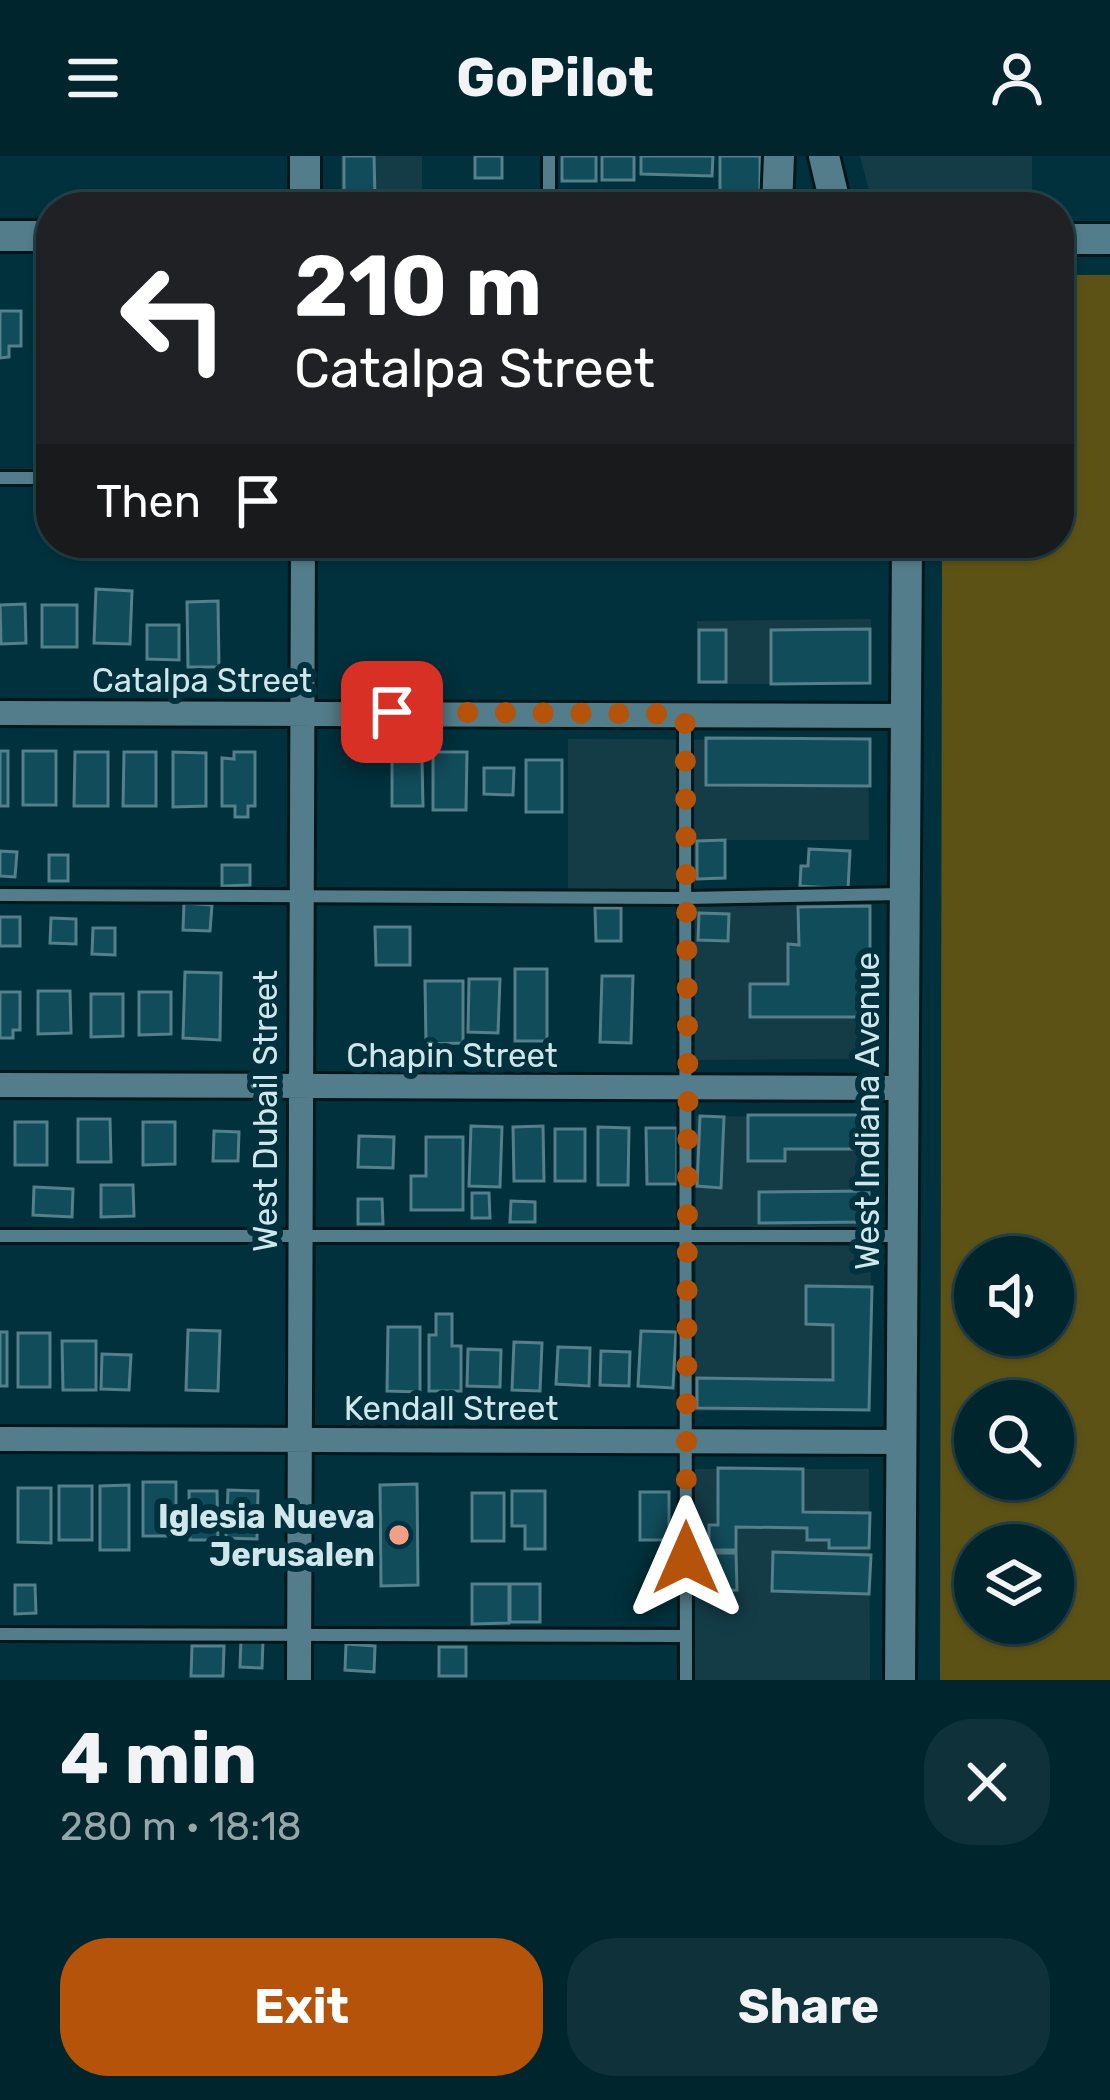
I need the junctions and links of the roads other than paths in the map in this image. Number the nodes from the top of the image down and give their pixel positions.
1 (305, 156) edge
2 (549, 156) edge
3 (779, 156) edge
4 (824, 156) edge
5 (305, 192) edge
6 (549, 192) edge
7 (778, 192) edge
8 (832, 192) edge
9 (0, 236) edge
10 (36, 236) edge
11 (1074, 239) edge
12 (1110, 239) edge
13 (0, 478) edge
14 (36, 478) edge
15 (303, 558) edge
16 (907, 558) edge
17 (0, 713) edge
18 (302, 714) junction
19 (685, 714) junction
20 (908, 716) junction
21 (904, 893) junction
22 (0, 895) edge
23 (301, 895) junction
24 (686, 898) junction
25 (0, 1085) edge
26 (301, 1088) junction
27 (903, 1088) junction
28 (688, 1089) junction
29 (0, 1236) edge
30 (902, 1236) junction
31 (688, 1237) junction
32 (301, 1238) junction
33 (0, 1439) edge
34 (300, 1440) junction
35 (686, 1442) junction
36 (902, 1442) junction
37 (0, 1634) edge
38 (299, 1634) junction
39 (686, 1636) junction
40 (299, 1680) edge
41 (686, 1680) edge
42 (900, 1680) edge

1 - 5 street
2 - 6 lane
3 - 7 street
4 - 8 street
9 - 10 street
11 - 12 street
13 - 14 lane
15 - 18 street, West Dubail Street
16 - 20 street, West Indiana Avenue
17 - 18 street, Catalpa Street
18 - 19 street, Catalpa Street
18 - 23 street, West Dubail Street
19 - 20 street, Catalpa Street
19 - 24 lane
20 - 21 street, West Indiana Avenue
21 - 24 lane
21 - 27 street, West Indiana Avenue
22 - 23 lane
23 - 24 lane
23 - 26 street, West Dubail Street
24 - 28 lane
25 - 26 street, Chapin Street
26 - 28 street, Chapin Street
26 - 32 street, West Dubail Street
27 - 28 street, Chapin Street
27 - 30 street, West Indiana Avenue
28 - 31 lane
29 - 32 lane
30 - 31 lane
30 - 36 street, West Indiana Avenue
31 - 32 lane
31 - 35 lane
32 - 34 street, West Dubail Street
33 - 34 street, Kendall Street
34 - 35 street, Kendall Street
34 - 38 street, West Dubail Street
35 - 36 street, Kendall Street
35 - 39 lane
36 - 42 street, West Indiana Avenue
37 - 38 lane
38 - 39 lane
38 - 40 street, West Dubail Street
39 - 41 lane

